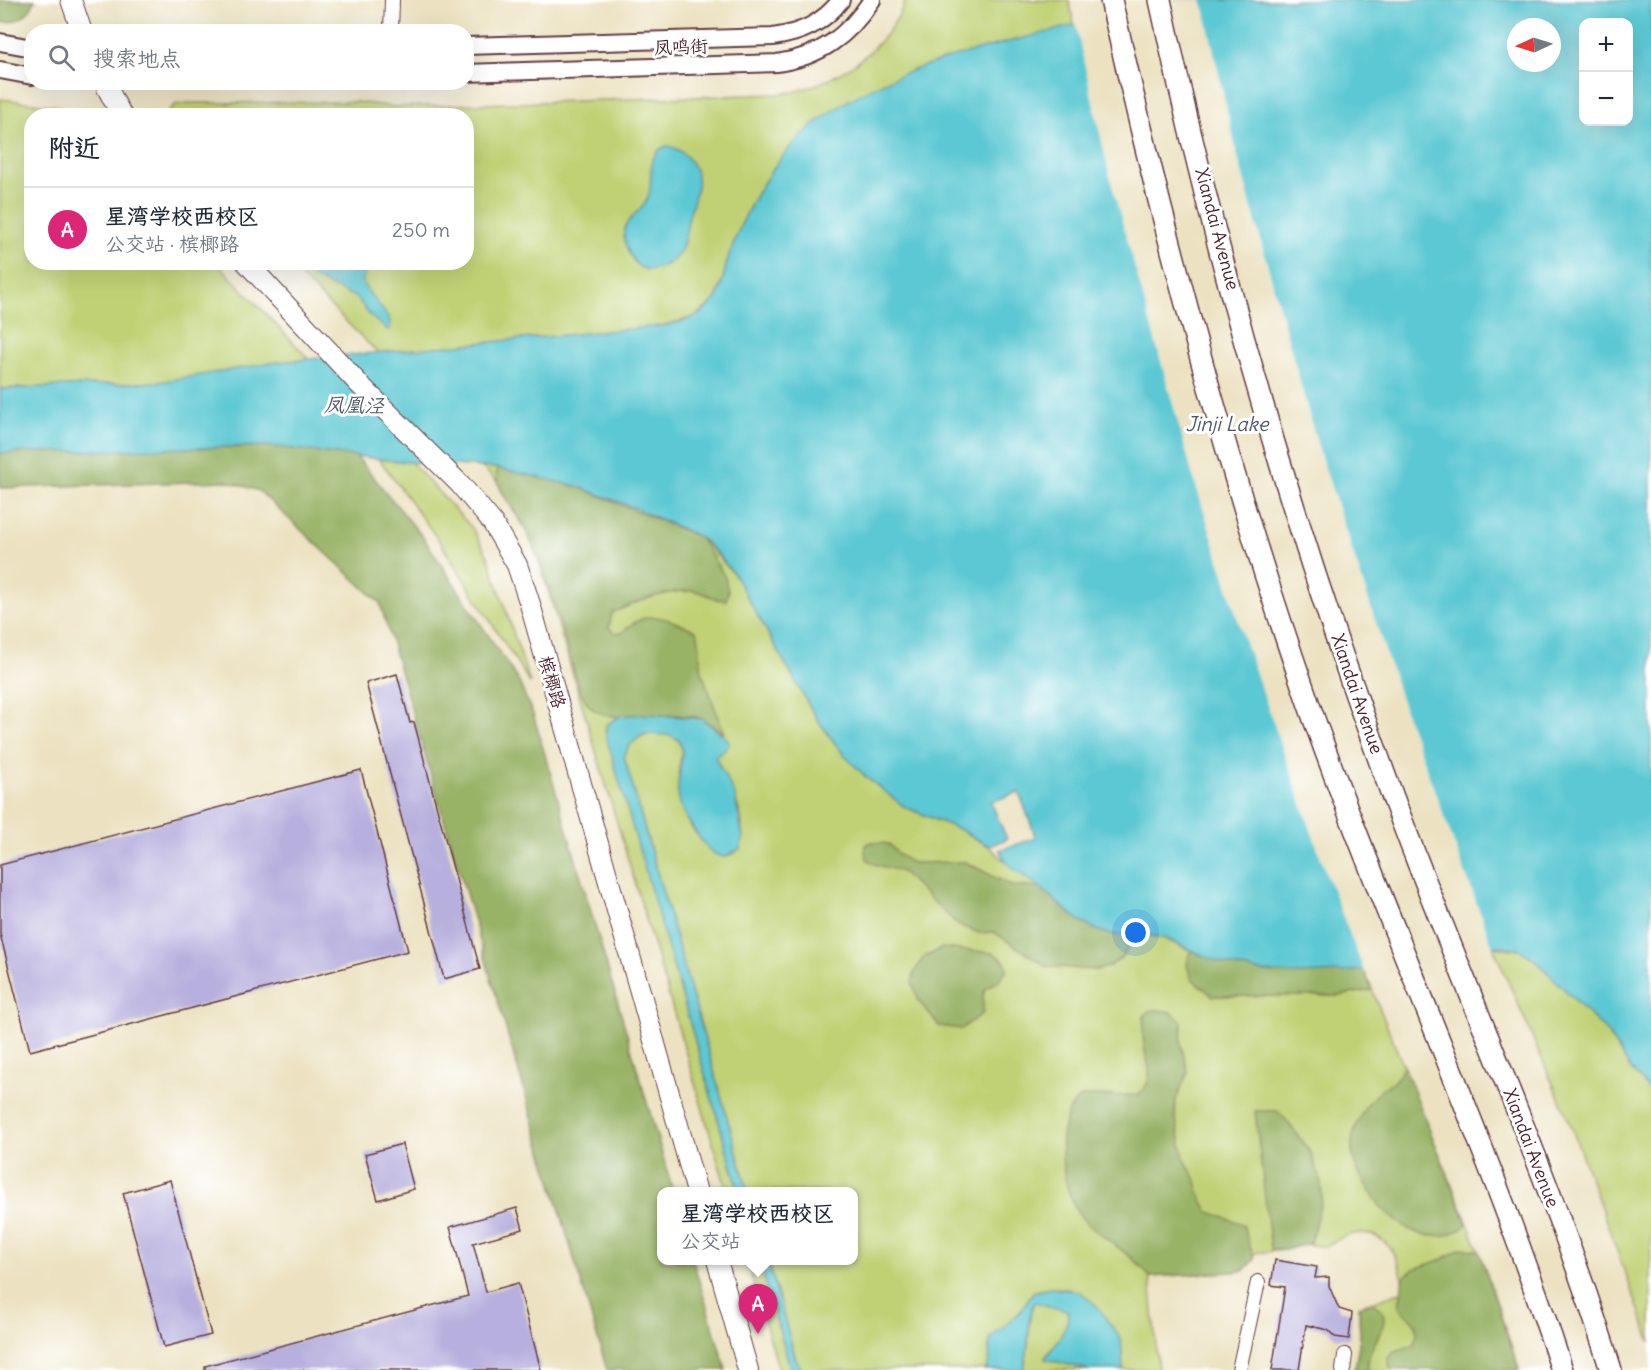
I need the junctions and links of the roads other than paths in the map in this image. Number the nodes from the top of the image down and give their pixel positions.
1 (71, 0) edge
2 (392, 0) edge
3 (841, 0) edge
4 (872, 0) edge
5 (1111, 0) edge
6 (1160, 0) edge
7 (79, 24) edge
8 (391, 24) edge
9 (0, 42) edge
10 (24, 46) edge
11 (474, 46) edge
12 (0, 70) edge
13 (474, 73) edge
14 (24, 74) edge
15 (108, 90) edge
16 (118, 108) edge
17 (253, 270) edge
18 (696, 1187) edge
19 (718, 1265) edge
20 (1258, 1282) dead end
21 (1345, 1355) dead end
22 (748, 1370) edge
23 (1239, 1370) edge
24 (1343, 1370) edge
25 (1562, 1370) edge
26 (1611, 1370) edge

1 - 7 main road
2 - 8 street
3 - 11 street, 凤鸣街
4 - 13 street, 凤鸣街
5 - 25 main road
6 - 26 main road, Xiandai Avenue
9 - 10 street
12 - 14 street
15 - 16 main road
17 - 18 main road, 槟榔路
19 - 22 main road
20 - 23 street
21 - 24 street

